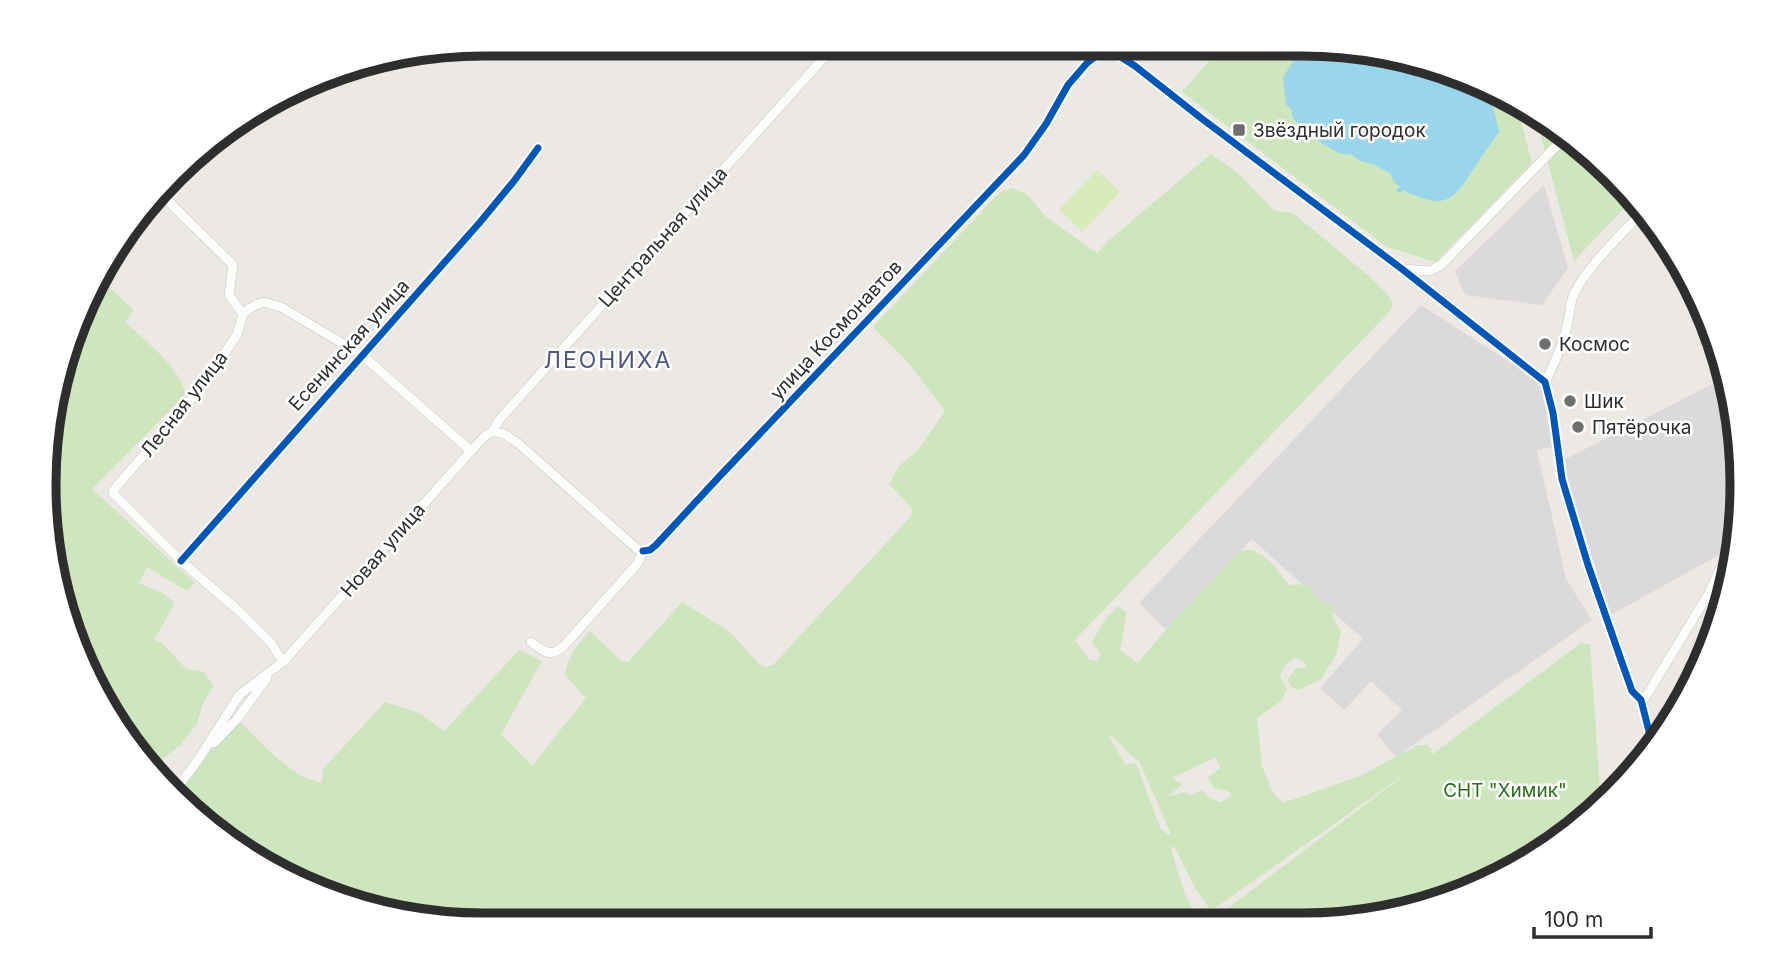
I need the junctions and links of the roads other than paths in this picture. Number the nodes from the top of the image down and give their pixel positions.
1 (824, 56) edge
2 (1096, 56) edge
3 (1119, 56) edge
4 (1559, 143) edge
5 (538, 148) dead end
6 (166, 198) edge
7 (1636, 218) edge
8 (1402, 269) junction
9 (243, 314) junction
10 (362, 355) junction
11 (1545, 382) junction
12 (492, 432) junction
13 (471, 451) junction
14 (643, 551) junction
15 (181, 561) junction
16 (1723, 564) edge
17 (1709, 593) junction
18 (1713, 601) edge
19 (531, 642) dead end
20 (283, 662) junction
21 (1641, 701) junction
22 (1650, 734) edge
23 (180, 785) edge

1 - 12 street, Центральная улица
2 - 14 street, улица Космонавтов
3 - 8 street, улица Космонавтов
4 - 8 street
5 - 10 street, Есенинская улица
6 - 9 street
7 - 11 street
8 - 11 street
9 - 10 street
9 - 15 street, Лесная улица
10 - 13 street
10 - 15 street, Есенинская улица
11 - 21 street
12 - 13 street, Новая улица
12 - 14 street
13 - 20 street, Новая улица
14 - 19 street, улица Космонавтов
15 - 20 street
16 - 17 street
17 - 18 street
17 - 21 street
20 - 23 street, Новая улица
21 - 22 street

